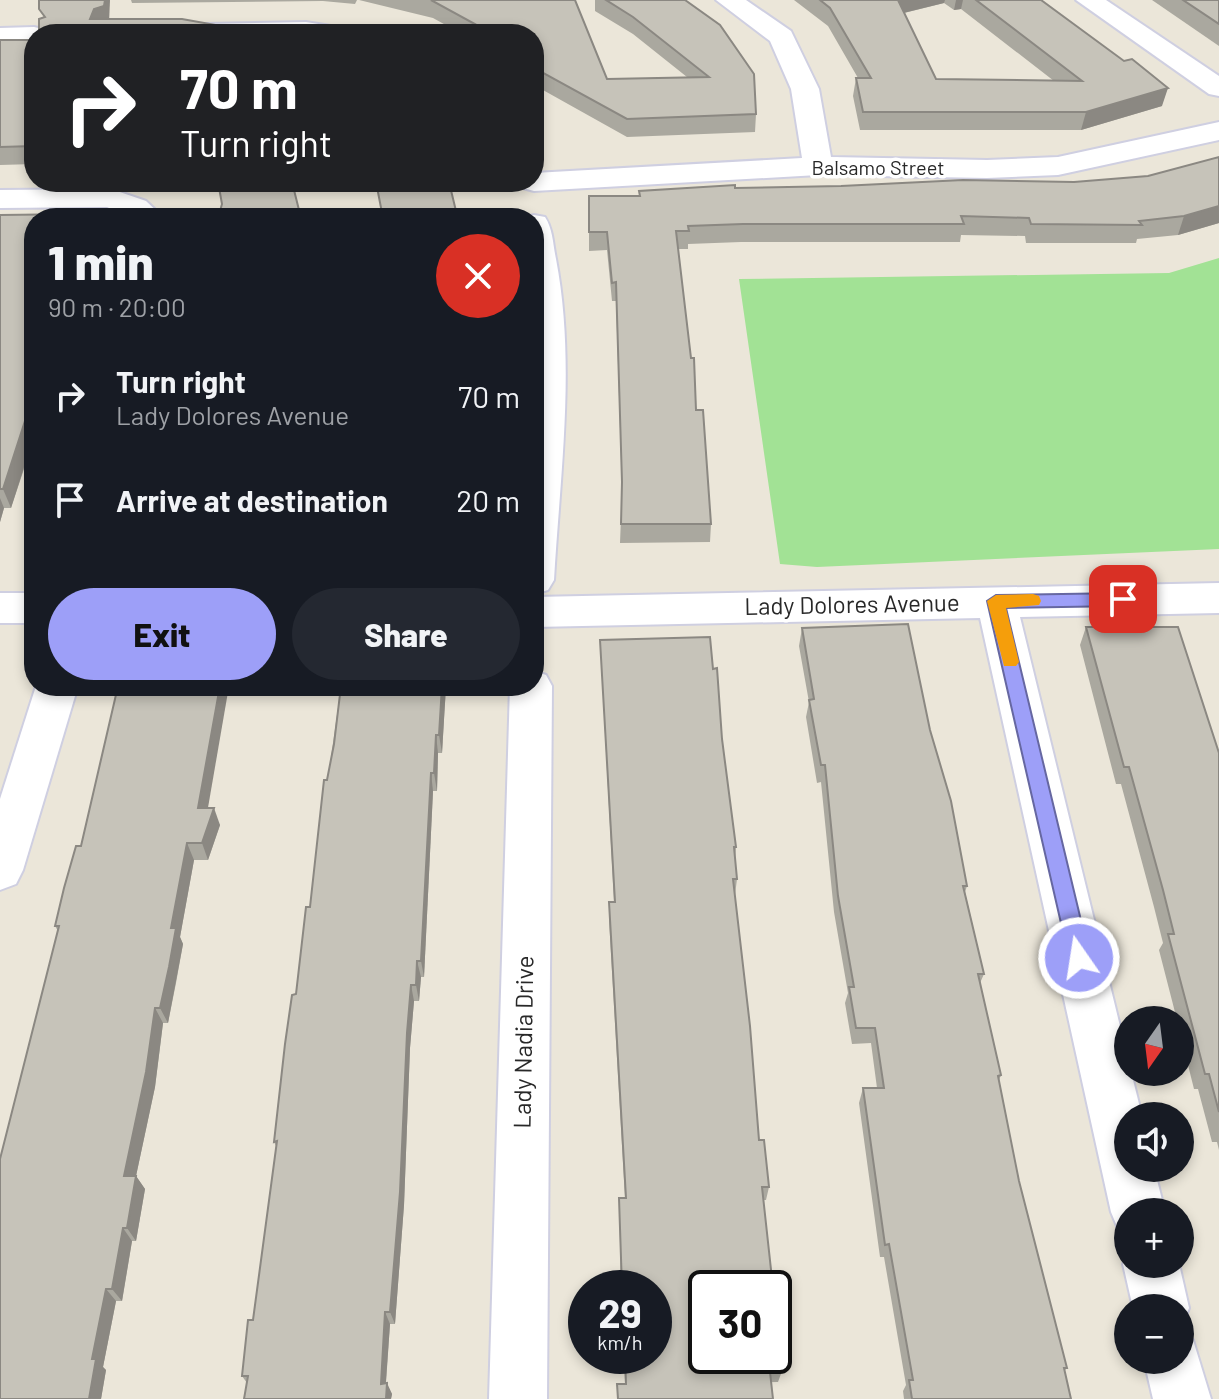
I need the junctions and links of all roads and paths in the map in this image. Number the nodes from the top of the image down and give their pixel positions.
1 (729, 0) edge
2 (1089, 0) edge
3 (24, 35) edge
4 (0, 36) edge
5 (1219, 88) edge
6 (1219, 131) edge
7 (818, 166) junction
8 (544, 181) edge
9 (0, 199) edge
10 (136, 208) edge
11 (544, 274) edge
12 (544, 404) edge
13 (1219, 598) edge
14 (996, 601) junction
15 (0, 608) edge
16 (24, 608) edge
17 (544, 612) edge
18 (54, 696) edge
19 (531, 696) edge
20 (0, 870) edge
21 (1114, 1108) edge
22 (1176, 1374) edge
23 (518, 1399) edge
24 (1182, 1399) edge

1 - 7 street
2 - 5 street
3 - 4 street
6 - 7 street, Balsamo Street
7 - 8 street, Balsamo Street
9 - 10 street
11 - 12 street
13 - 14 street, Lady Dolores Avenue
14 - 17 street, Lady Dolores Avenue
14 - 21 street
15 - 16 street
18 - 20 street
19 - 23 street, Lady Nadia Drive
22 - 24 street

